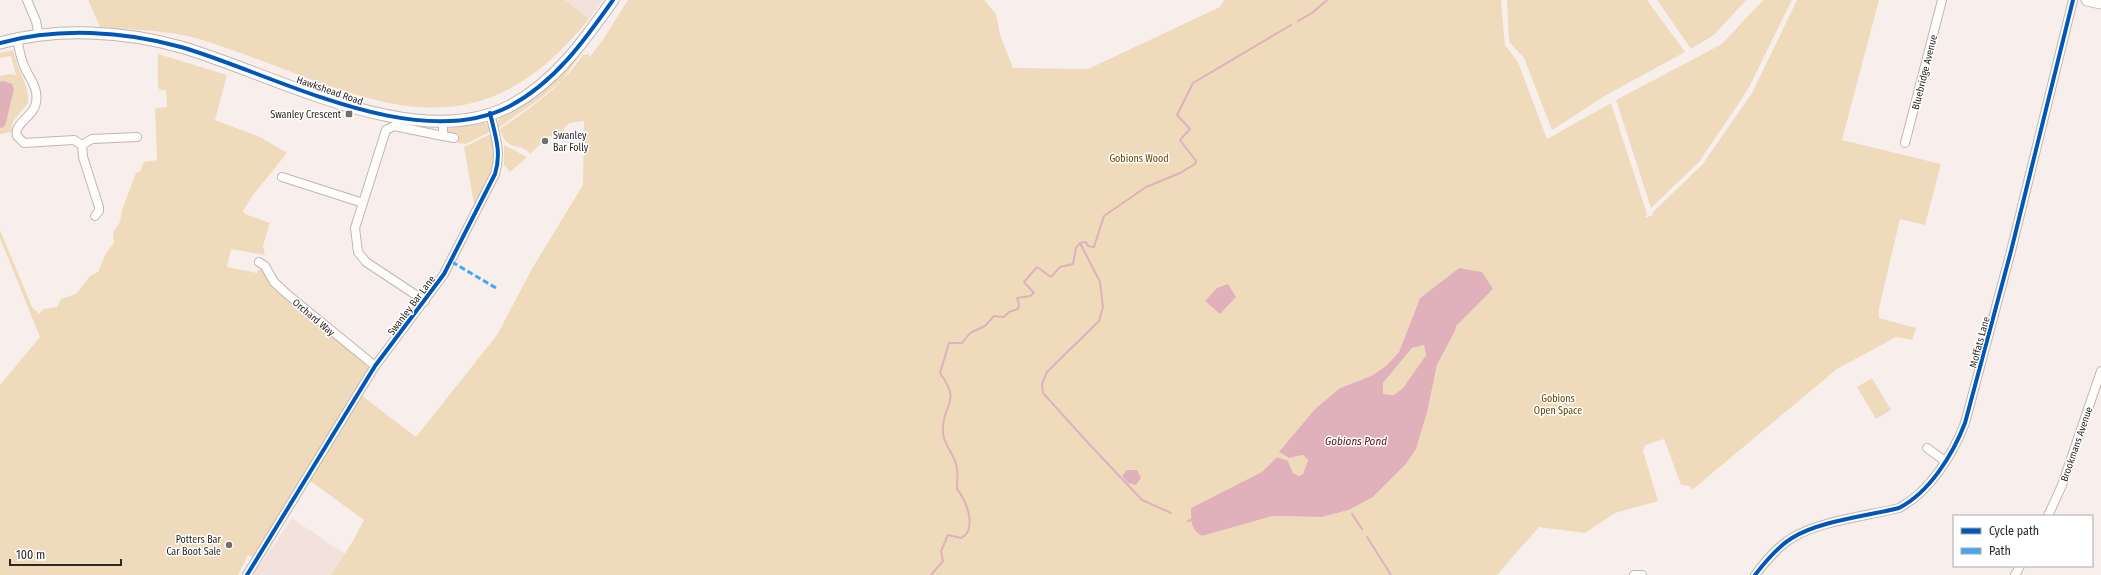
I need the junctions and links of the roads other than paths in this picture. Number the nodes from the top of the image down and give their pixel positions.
1 (27, 0) edge
2 (613, 0) edge
3 (1942, 0) edge
4 (2073, 0) edge
5 (2087, 0) edge
6 (2101, 3) edge
7 (39, 36) junction
8 (17, 39) junction
9 (0, 43) edge
10 (490, 113) junction
11 (443, 122) junction
12 (443, 136) junction
13 (137, 137) dead end
14 (454, 138) dead end
15 (1905, 143) dead end
16 (82, 145) junction
17 (282, 177) dead end
18 (363, 203) junction
19 (95, 216) dead end
20 (259, 262) dead end
21 (425, 302) junction
22 (375, 366) junction
23 (2101, 371) edge
24 (1927, 448) dead end
25 (1945, 461) junction
26 (2048, 515) edge
27 (247, 575) edge
28 (1634, 575) edge
29 (1642, 575) edge
30 (1755, 575) edge

1 - 7 street
2 - 10 street, Hawkshead Road
3 - 15 street, Bluebridge Avenue
4 - 25 street, Moffats Lane
5 - 6 street
7 - 8 street, Hawkshead Road
7 - 11 street, Hawkshead Road
8 - 9 street, Hawkshead Road
8 - 16 street
10 - 11 street, Hawkshead Road
10 - 21 street, Swanley Bar Lane
11 - 12 street
12 - 14 street
12 - 18 street
13 - 16 street
16 - 19 street
17 - 18 street
18 - 21 street
20 - 22 street, Orchard Way
21 - 22 street, Swanley Bar Lane
22 - 27 street, Swanley Bar Lane
23 - 26 street, Brookmans Avenue
24 - 25 street
25 - 30 street, Moffats Lane
28 - 29 street

